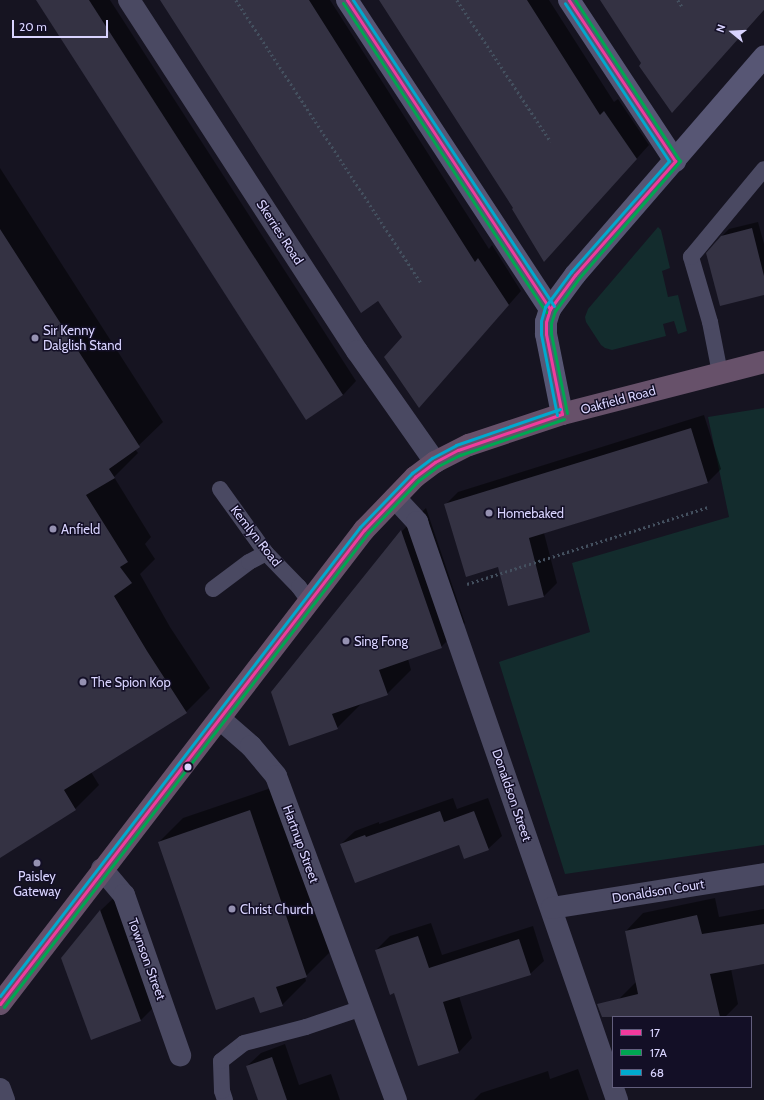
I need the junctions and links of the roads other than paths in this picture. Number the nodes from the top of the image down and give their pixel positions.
1 (129, 0) edge
2 (347, 0) edge
3 (569, 0) edge
4 (764, 57) edge
5 (675, 161) junction
6 (764, 169) edge
7 (550, 309) junction
8 (764, 362) edge
9 (720, 373) junction
10 (562, 414) junction
11 (435, 462) junction
12 (220, 489) dead end
13 (395, 498) junction
14 (266, 553) junction
15 (213, 589) dead end
16 (309, 601) junction
17 (220, 719) junction
18 (102, 869) junction
19 (764, 874) edge
20 (552, 908) junction
21 (0, 1004) edge
22 (362, 1008) junction
23 (180, 1055) dead end
24 (612, 1085) edge
25 (613, 1088) edge
26 (0, 1089) edge
27 (4, 1100) edge
28 (225, 1100) edge
29 (396, 1100) edge
30 (617, 1100) edge

1 - 11 street, Skerries Road
2 - 7 street
3 - 5 street
4 - 5 street
5 - 7 street
6 - 9 lane
7 - 10 street
8 - 9 highway, Oakfield Road
9 - 10 highway, Oakfield Road
10 - 11 highway, Oakfield Road
11 - 13 highway, Oakfield Road
12 - 14 lane, Kemlyn Road
13 - 16 highway, Oakfield Road
13 - 20 street, Donaldson Street
14 - 15 lane
14 - 16 lane, Kemlyn Road
16 - 17 highway, Oakfield Road
17 - 18 highway, Oakfield Road
17 - 22 street, Hartnup Street
18 - 21 highway, Oakfield Road
18 - 23 street, Townson Street
19 - 20 street, Donaldson Court
20 - 24 street, Donaldson Street
22 - 28 lane
22 - 29 street, Hartnup Street
25 - 30 street, Donaldson Street
26 - 27 street

